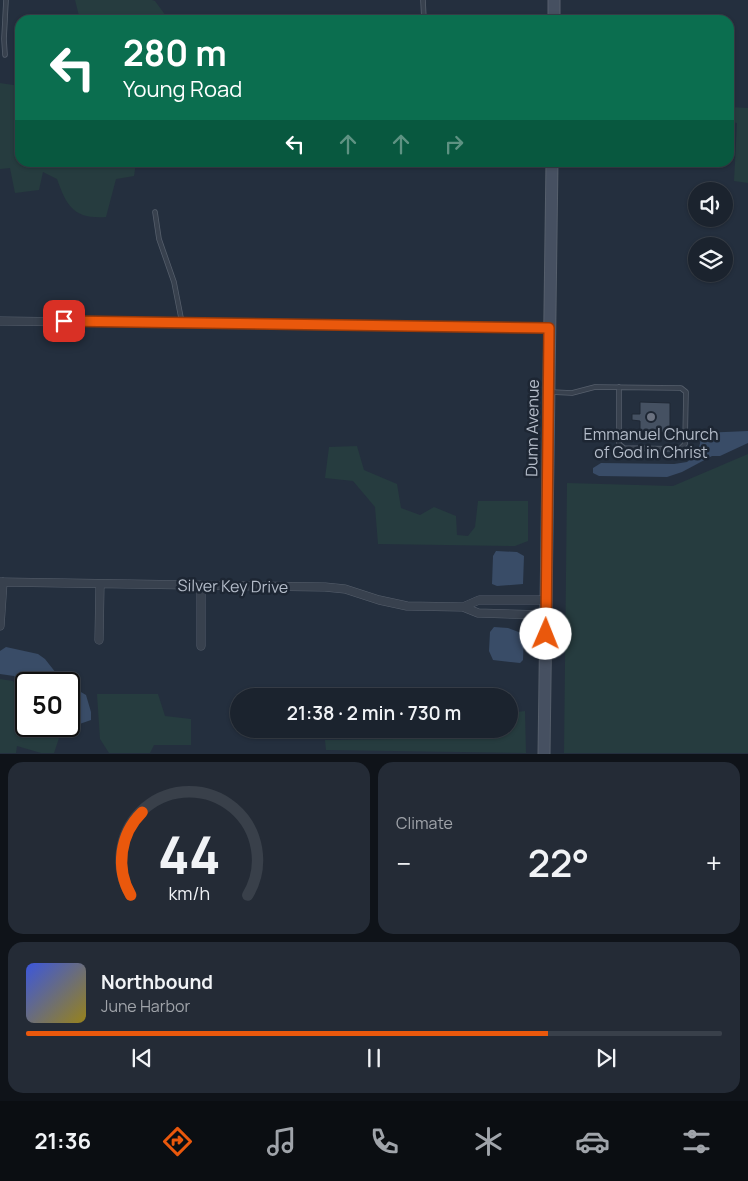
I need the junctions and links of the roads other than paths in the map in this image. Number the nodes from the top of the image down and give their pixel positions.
1 (6, 0) edge
2 (423, 0) edge
3 (554, 0) edge
4 (424, 15) edge
5 (554, 15) edge
6 (5, 55) dead end
7 (552, 167) edge
8 (155, 212) dead end
9 (0, 321) edge
10 (182, 323) junction
11 (549, 328) junction
12 (619, 387) junction
13 (548, 392) junction
14 (1, 582) edge
15 (100, 584) junction
16 (202, 586) junction
17 (546, 600) junction
18 (463, 607) junction
19 (546, 615) junction
20 (0, 626) edge
21 (99, 640) dead end
22 (201, 646) dead end
23 (544, 754) edge

1 - 6 lane
2 - 4 lane
3 - 5 main road
7 - 11 main road, Dunn Avenue
8 - 10 lane
9 - 10 street
10 - 11 street
11 - 13 main road, Dunn Avenue
12 - 12 lane
12 - 13 lane
13 - 17 main road, Dunn Avenue
14 - 15 street, Silver Key Drive
14 - 20 street
15 - 16 street, Silver Key Drive
15 - 21 street
16 - 18 street, Silver Key Drive
16 - 22 street
17 - 18 street, Silver Key Drive
17 - 19 main road, Dunn Avenue
18 - 19 street, Silver Key Drive
19 - 23 main road, Dunn Avenue

